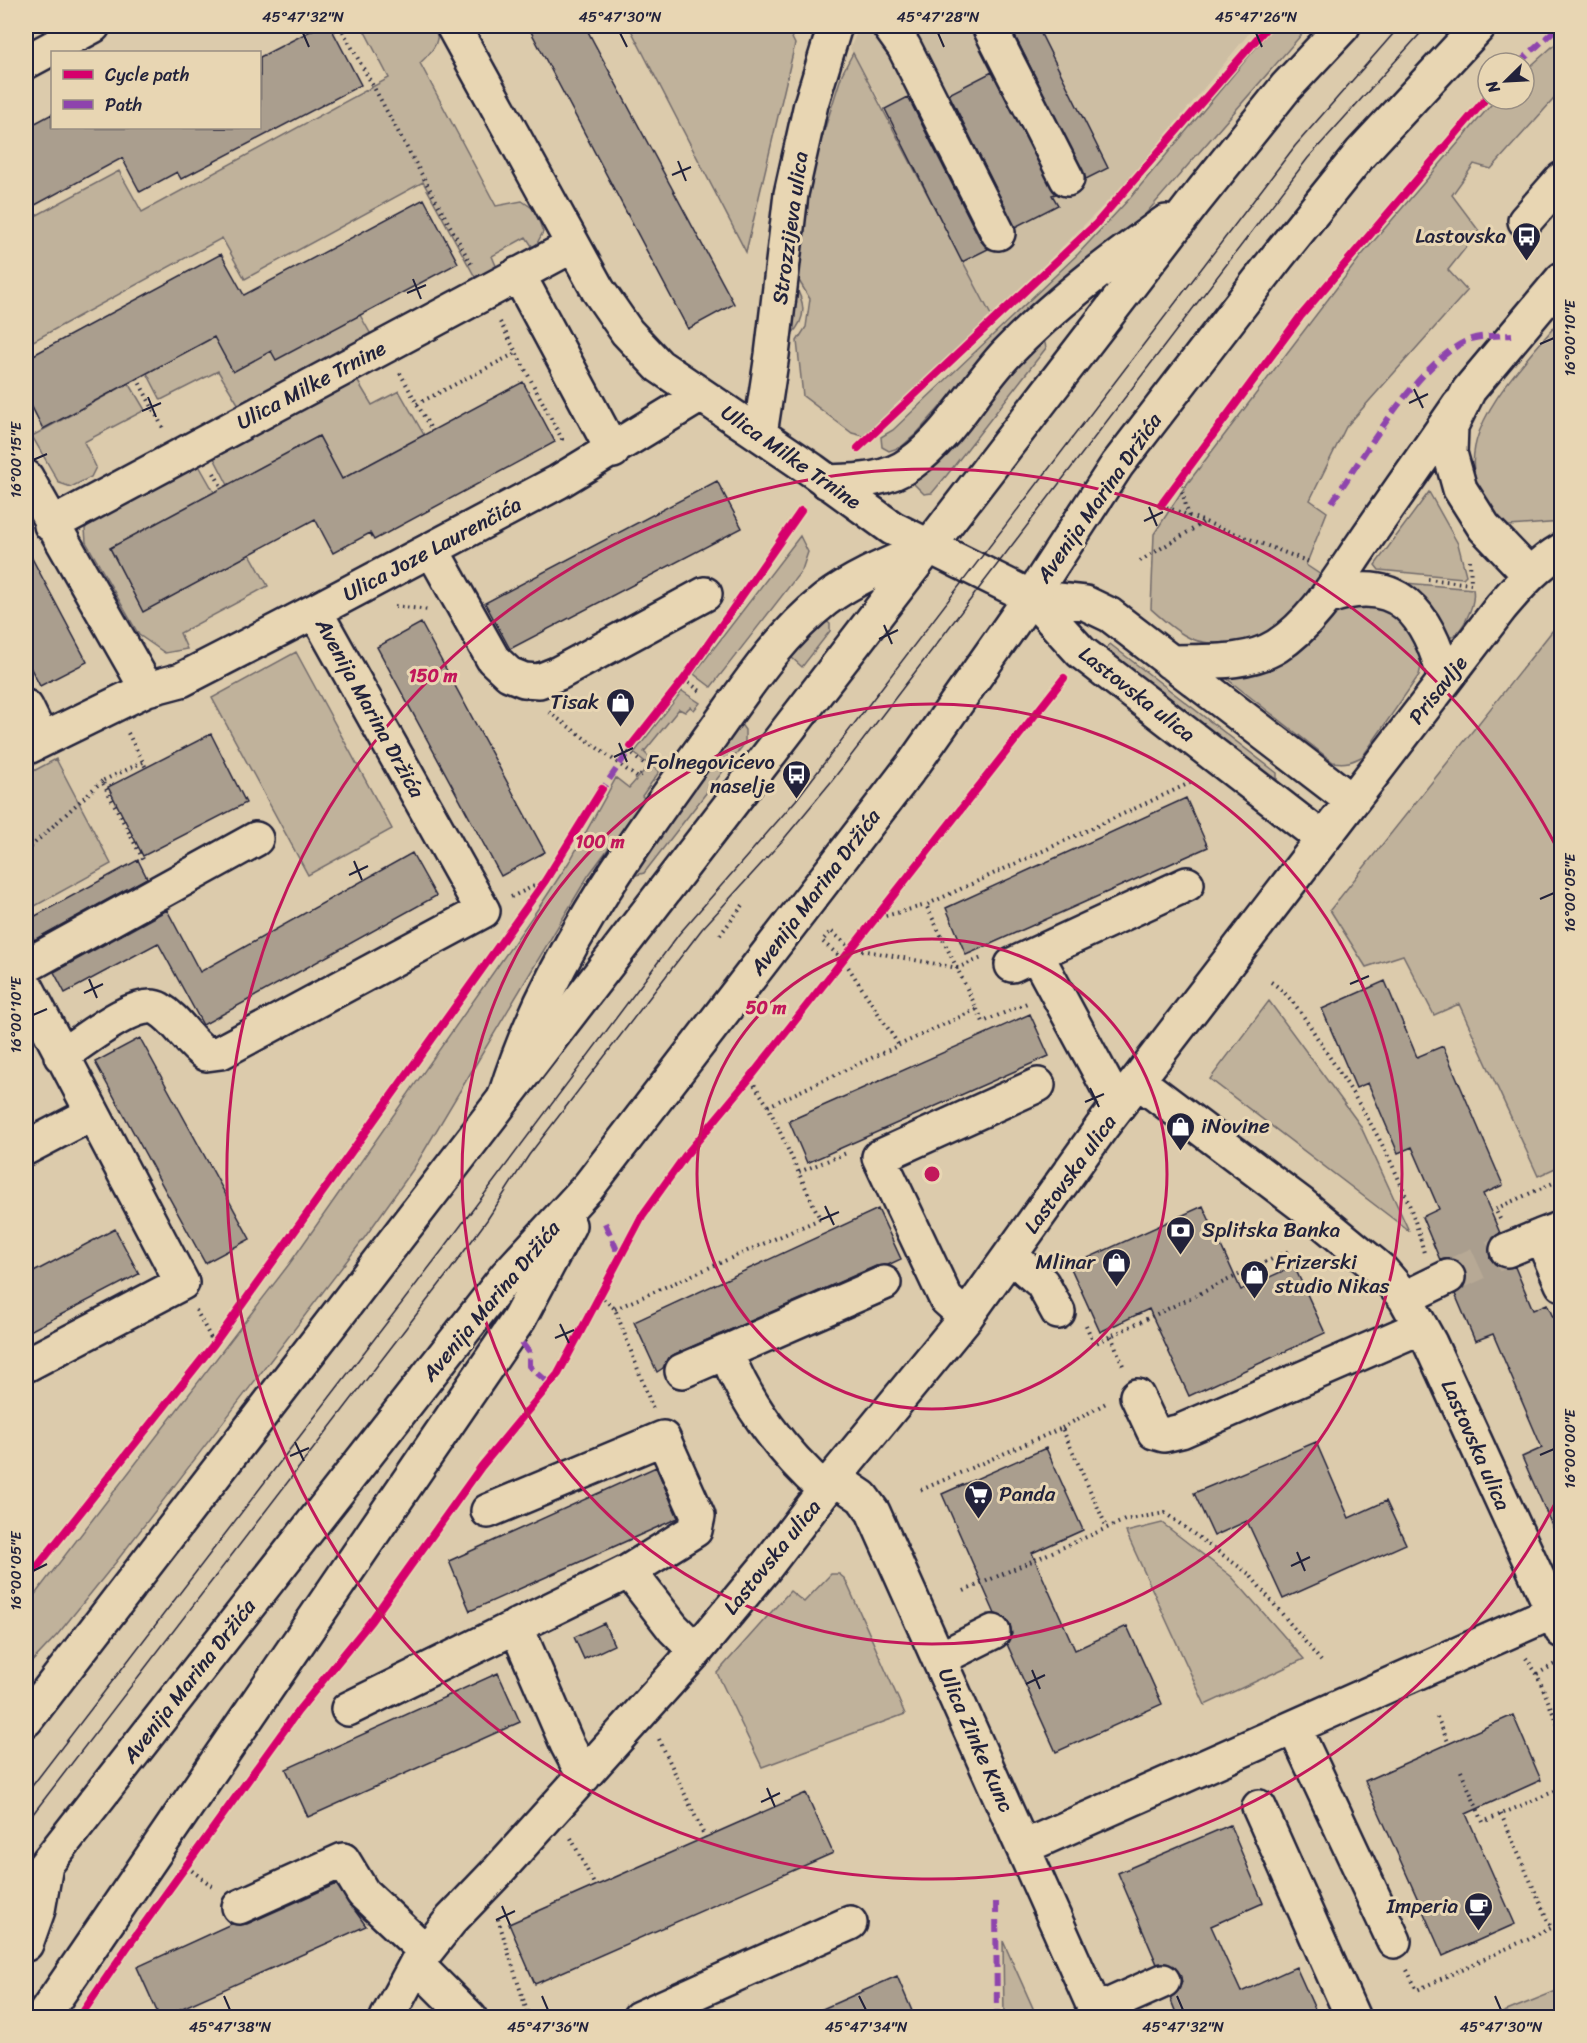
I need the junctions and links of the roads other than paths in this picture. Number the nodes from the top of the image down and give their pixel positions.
1 (93, 26) edge
2 (453, 26) edge
3 (835, 26) edge
4 (889, 26) edge
5 (989, 26) edge
6 (1343, 26) edge
7 (1479, 26) edge
8 (26, 62) edge
9 (1562, 178) edge
10 (1068, 179) dead end
11 (1194, 202) junction
12 (1525, 221) dead end
13 (998, 233) dead end
14 (572, 246) junction
15 (518, 274) junction
16 (1562, 279) edge
17 (701, 395) junction
18 (1459, 405) junction
19 (760, 434) junction
20 (613, 451) junction
21 (26, 477) edge
22 (827, 482) junction
23 (51, 525) junction
24 (929, 547) junction
25 (432, 550) junction
26 (1562, 550) edge
27 (1529, 574) junction
28 (705, 594) dead end
29 (1031, 597) junction
30 (1326, 598) junction
31 (315, 611) junction
32 (1170, 662) junction
33 (1445, 680) junction
34 (147, 689) junction
35 (26, 707) edge
36 (34, 744) edge
37 (1352, 801) junction
38 (256, 839) dead end
39 (1323, 839) junction
40 (1187, 884) dead end
41 (26, 966) edge
42 (26, 986) edge
43 (61, 1056) junction
44 (1038, 1085) dead end
45 (1128, 1093) junction
46 (504, 1100) junction
47 (90, 1114) junction
48 (26, 1148) edge
49 (590, 1186) junction
50 (1551, 1232) edge
51 (1505, 1239) tunnel mouth
52 (1011, 1256) junction
53 (1436, 1267) tunnel mouth
54 (885, 1282) dead end
55 (1562, 1284) edge
56 (1405, 1298) junction
57 (966, 1317) junction
58 (1071, 1317) road end
59 (1421, 1327) junction
60 (726, 1352) junction
61 (26, 1365) edge
62 (682, 1371) dead end
63 (1125, 1397) road end
64 (830, 1484) junction
65 (488, 1511) dead end
66 (629, 1571) junction
67 (516, 1626) junction
68 (1559, 1628) edge
69 (993, 1632) dead end
70 (696, 1651) junction
71 (939, 1659) junction
72 (348, 1709) dead end
73 (26, 1720) edge
74 (1294, 1727) junction
75 (584, 1776) junction
76 (1259, 1807) dead end
77 (1024, 1847) junction
78 (47, 1862) junction
79 (26, 1890) edge
80 (239, 1906) dead end
81 (850, 1923) dead end
82 (1394, 1941) road end
83 (26, 1944) edge
84 (421, 1958) junction
85 (1163, 1981) dead end
86 (1098, 2014) edge
87 (42, 2018) edge
88 (387, 2018) edge
89 (470, 2018) edge
90 (639, 2018) edge
91 (1353, 2018) edge

1 - 8 street
2 - 14 street, Ulica Milke Trnine
3 - 19 street, Strozzijeva ulica
4 - 13 street
5 - 10 street
6 - 11 street
7 - 29 street, Avenija Marina Držića
9 - 12 street
11 - 22 street
11 - 24 street
14 - 15 street, Ulica Milke Trnine
14 - 17 street, Ulica Milke Trnine
15 - 20 street
15 - 23 street, Ulica Milke Trnine
16 - 18 street
17 - 19 street, Ulica Milke Trnine
17 - 20 street, Ulica Joze Laurenčića
18 - 27 street
18 - 30 street
19 - 22 street, Ulica Milke Trnine
20 - 25 street, Ulica Joze Laurenčića
21 - 23 street
22 - 24 street, Ulica Milke Trnine
23 - 34 street
24 - 29 street, Lastovska ulica
24 - 46 street
24 - 46 street
25 - 28 street
25 - 31 street, Ulica Joze Laurenčića
26 - 27 street, Prisavlje
27 - 33 street, Prisavlje
29 - 32 street, Lastovska ulica
29 - 39 street, Lastovska ulica
29 - 49 street, Avenija Marina Držića
30 - 32 street
30 - 33 street
31 - 34 street, Ulica Joze Laurenčića
31 - 43 street, Avenija Marina Držića
32 - 37 street, Lastovska ulica
33 - 37 street, Prisavlje
34 - 36 street, Ulica Joze Laurenčića
35 - 36 street
37 - 39 street, Prisavlje
38 - 41 street
39 - 45 street, Lastovska ulica
40 - 45 street
42 - 43 street
43 - 47 street
44 - 57 street
45 - 52 street, Lastovska ulica
45 - 56 street, Lastovska ulica
46 - 73 street
47 - 48 street
47 - 61 street
49 - 78 street, Avenija Marina Držića
49 - 87 street
50 - 51 street
50 - 55 street
52 - 57 street, Lastovska ulica
52 - 58 street
53 - 56 street
54 - 60 street
56 - 59 street, Lastovska ulica
57 - 64 street, Lastovska ulica
59 - 63 street
59 - 68 street, Lastovska ulica
60 - 62 street
60 - 64 street, Ulica Zinke Kunc
64 - 70 street, Lastovska ulica
64 - 71 street, Ulica Zinke Kunc
65 - 66 street
66 - 67 street
66 - 70 street
67 - 72 street
67 - 75 street
68 - 74 street
69 - 71 street
70 - 75 street, Lastovska ulica
71 - 77 street, Ulica Zinke Kunc
74 - 77 street
74 - 82 street
75 - 84 street, Lastovska ulica
76 - 91 street
77 - 86 street, Ulica Zinke Kunc
78 - 79 street, Avenija Marina Držića
78 - 83 street
80 - 84 street
81 - 90 street
84 - 88 street, Lastovska ulica
84 - 89 street
85 - 86 street

